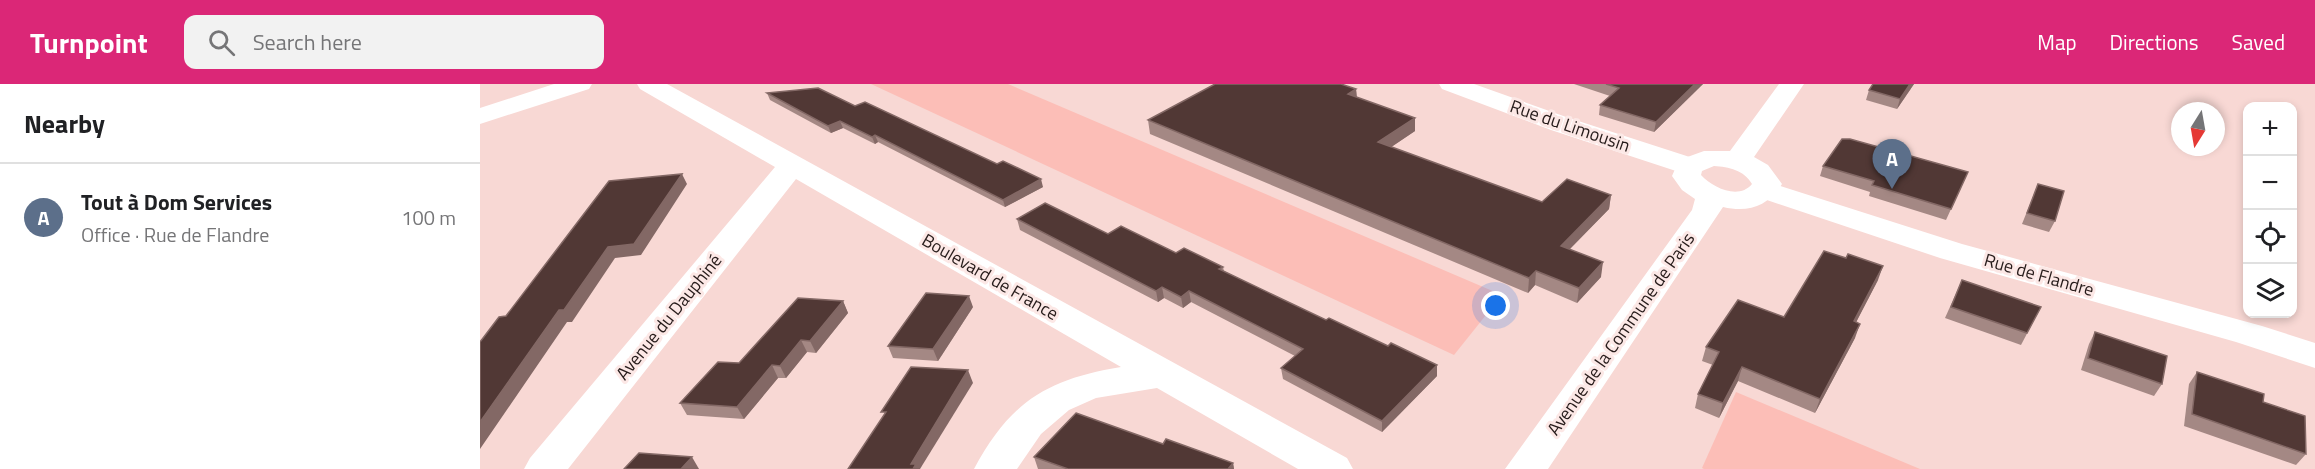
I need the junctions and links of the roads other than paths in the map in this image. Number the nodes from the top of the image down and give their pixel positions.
1 (580, 84) edge
2 (649, 84) edge
3 (1451, 84) edge
4 (1792, 84) edge
5 (480, 116) edge
6 (1737, 161) junction
7 (792, 165) junction
8 (1700, 181) junction
9 (1765, 190) junction
10 (2315, 356) edge
11 (1162, 374) junction
12 (545, 469) edge
13 (995, 469) edge
14 (1332, 469) edge
15 (1526, 469) edge

1 - 5 street
2 - 7 street, Boulevard de France
3 - 8 street, Rue du Limousin
4 - 6 street
6 - 8 street
6 - 9 street
7 - 11 street, Boulevard de France
7 - 12 street, Avenue du Dauphiné
8 - 9 street, Rue du Limousin
8 - 15 street, Avenue de la Commune de Paris
9 - 10 street, Rue de Flandre
11 - 13 street
11 - 14 street, Boulevard de France

